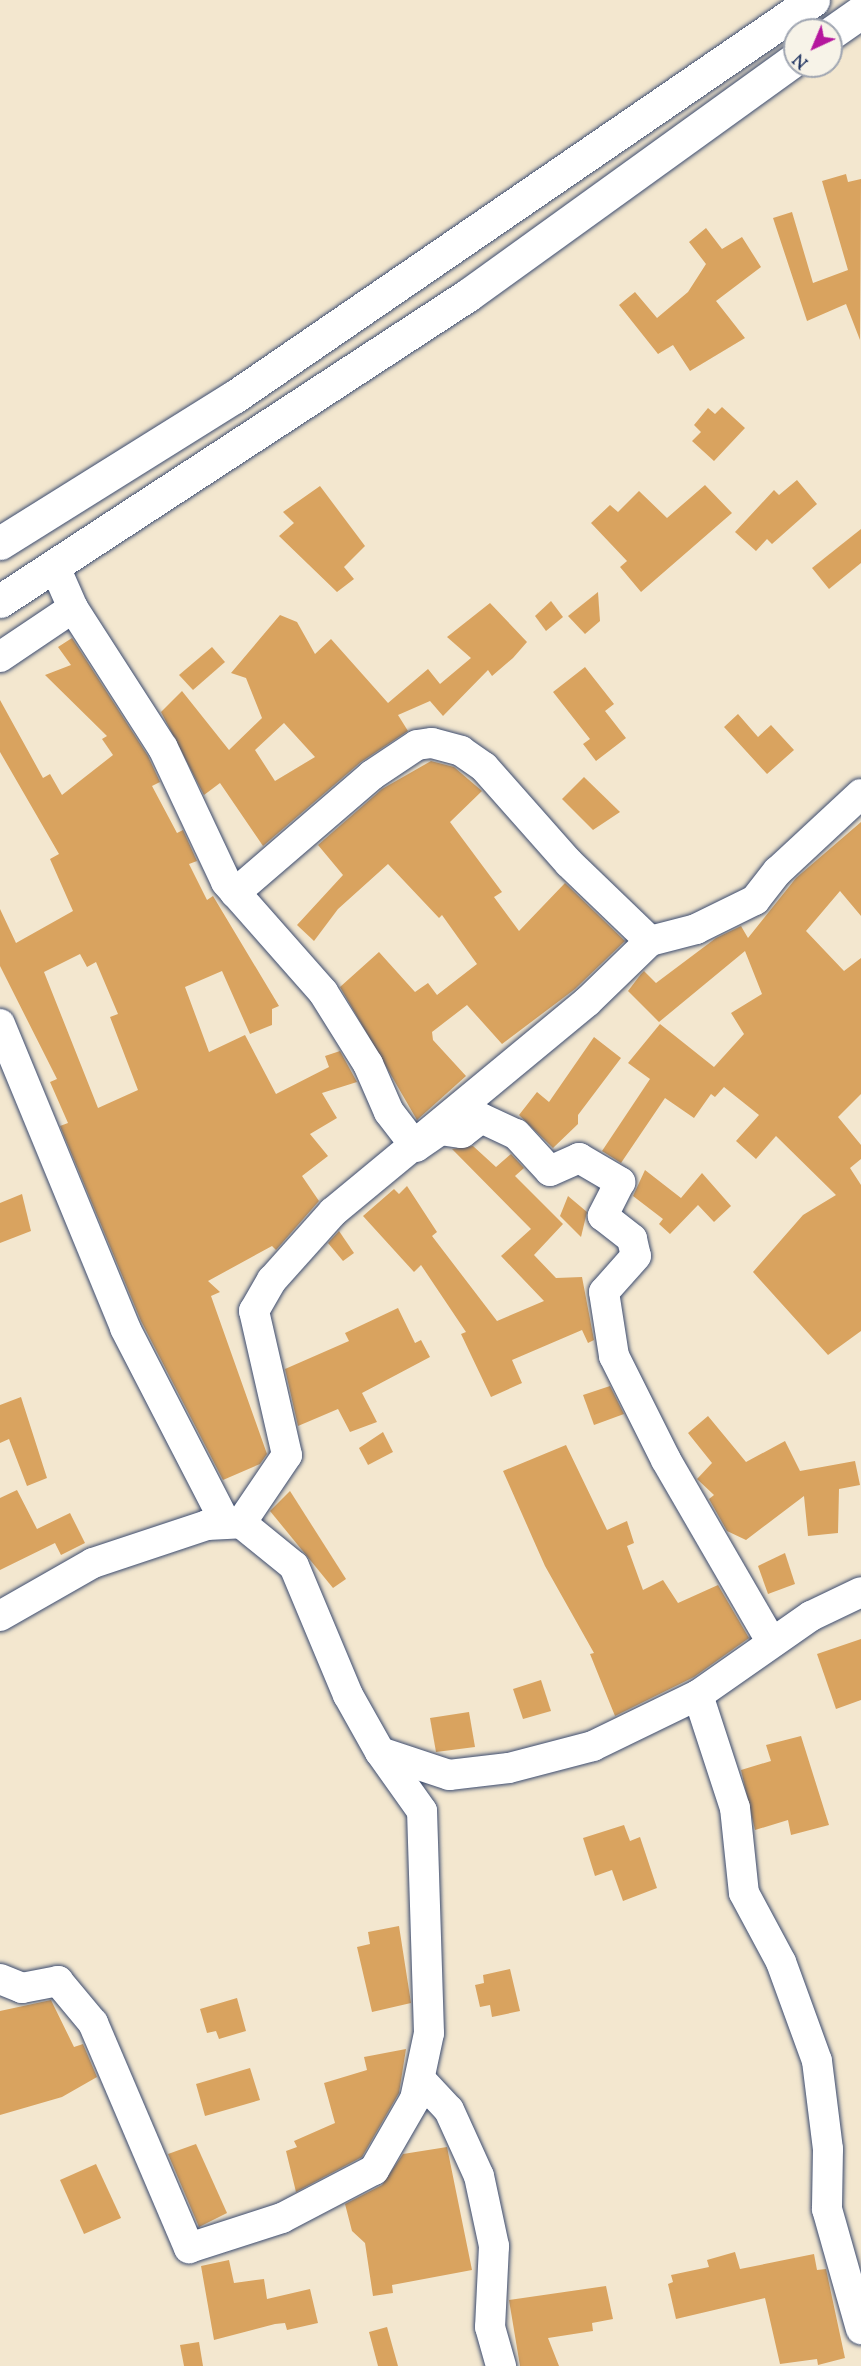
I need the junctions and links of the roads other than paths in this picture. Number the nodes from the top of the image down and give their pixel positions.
1 (813, 0) edge
2 (861, 12) edge
3 (843, 25) edge
4 (783, 68) edge
5 (0, 543) edge
6 (55, 567) junction
7 (0, 601) edge
8 (73, 608) junction
9 (0, 657) edge
10 (861, 795) edge
11 (235, 892) junction
12 (650, 941) junction
13 (1, 1028) edge
14 (416, 1147) junction
15 (234, 1523) junction
16 (861, 1592) edge
17 (6, 1602) edge
18 (772, 1643) junction
19 (698, 1695) junction
20 (380, 1752) junction
21 (449, 1775) junction
22 (422, 1811) junction
23 (0, 1979) edge
24 (420, 2079) junction
25 (861, 2329) edge
26 (501, 2366) edge

1 - 5 highway
2 - 3 highway
4 - 6 highway
6 - 7 highway
6 - 8 street
8 - 9 street
8 - 11 street
10 - 12 street
11 - 12 street
11 - 14 street
12 - 14 street
13 - 15 street
14 - 15 street
14 - 18 street
15 - 17 street
15 - 20 street
16 - 18 street
18 - 19 street
19 - 21 street
19 - 25 street
20 - 21 street
20 - 22 street
21 - 22 street
22 - 24 street
23 - 24 street
24 - 26 street

